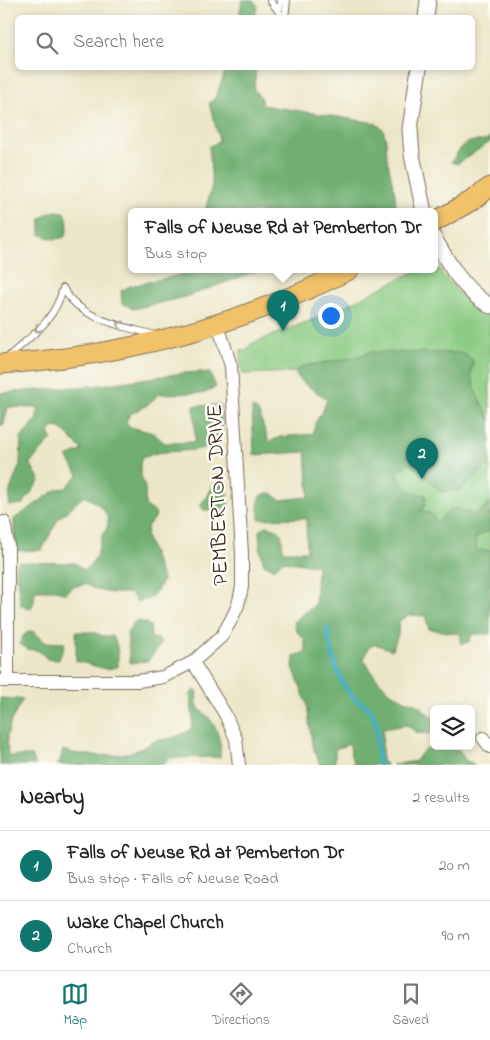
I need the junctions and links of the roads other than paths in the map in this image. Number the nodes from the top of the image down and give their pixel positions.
1 (270, 0) edge
2 (281, 0) edge
3 (289, 0) edge
4 (428, 0) edge
5 (281, 12) edge
6 (426, 15) edge
7 (420, 70) edge
8 (490, 187) edge
9 (423, 208) edge
10 (438, 220) edge
11 (438, 245) edge
12 (343, 273) edge
13 (490, 306) edge
14 (218, 324) junction
15 (167, 338) junction
16 (1, 364) edge
17 (4, 522) dead end
18 (193, 662) junction
19 (4, 681) edge
20 (239, 765) edge

1 - 5 lane
2 - 5 lane
3 - 5 lane
4 - 6 street
7 - 9 street
8 - 10 main road
11 - 13 street
12 - 14 main road
14 - 15 main road
14 - 18 street, PEMBERTON DRIVE
15 - 16 main road
15 -> 16 lane
17 - 19 street
18 - 19 street, PEMBERTON DRIVE
18 - 20 street

